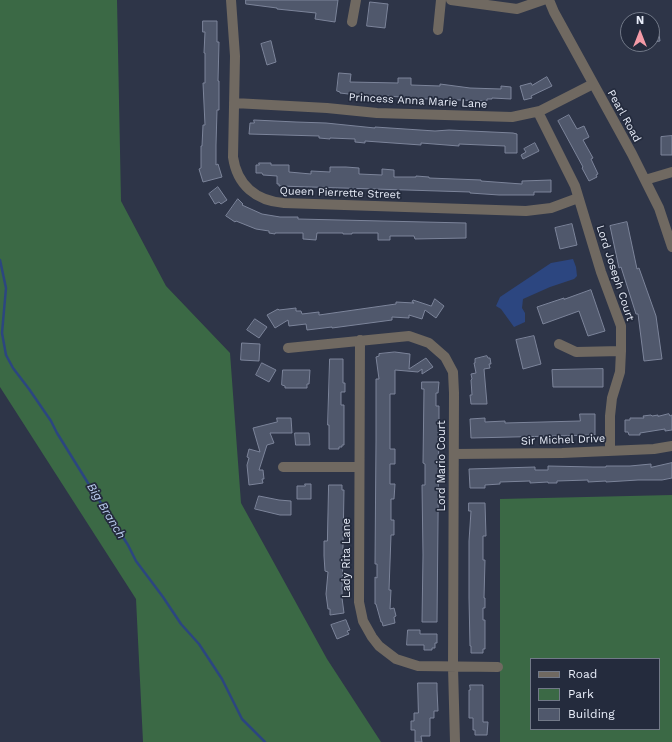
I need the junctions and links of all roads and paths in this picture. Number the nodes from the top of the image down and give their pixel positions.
1 (231, 0) edge
2 (356, 0) edge
3 (441, 0) edge
4 (451, 0) edge
5 (543, 0) edge
6 (549, 0) edge
7 (352, 22) dead end
8 (438, 30) dead end
9 (593, 84) junction
10 (234, 103) junction
11 (538, 112) junction
12 (672, 172) edge
13 (645, 180) junction
14 (578, 198) junction
15 (672, 247) edge
16 (360, 340) junction
17 (559, 344) dead end
18 (288, 348) dead end
19 (621, 351) junction
20 (672, 446) edge
21 (610, 451) junction
22 (454, 454) junction
23 (283, 467) dead end
24 (359, 467) junction
25 (453, 666) junction
26 (498, 667) dead end
27 (455, 742) edge

1 - 10 street, Queen Pierrette Street
2 - 7 street
3 - 8 street
4 - 5 street
6 - 9 street, Pearl Road
9 - 11 street, Princess Anna Marie Lane
9 - 13 street, Pearl Road
10 - 11 street, Princess Anna Marie Lane
10 - 14 street, Queen Pierrette Street
11 - 14 street, Lord Joseph Court
12 - 13 street
13 - 15 street, Pearl Road
14 - 19 street, Lord Joseph Court
16 - 18 street, Lord Mario Court
16 - 22 street, Lord Mario Court
16 - 24 street, Lady Rita Lane
17 - 19 street
19 - 21 street, Lord Joseph Court
20 - 21 street, Sir Michel Drive
21 - 22 street, Sir Michel Drive
22 - 25 street, Lord Mario Court
23 - 24 street
24 - 25 street, Lady Rita Lane
25 - 26 street, Lady Rita Lane
25 - 27 street, Lord Mario Court

